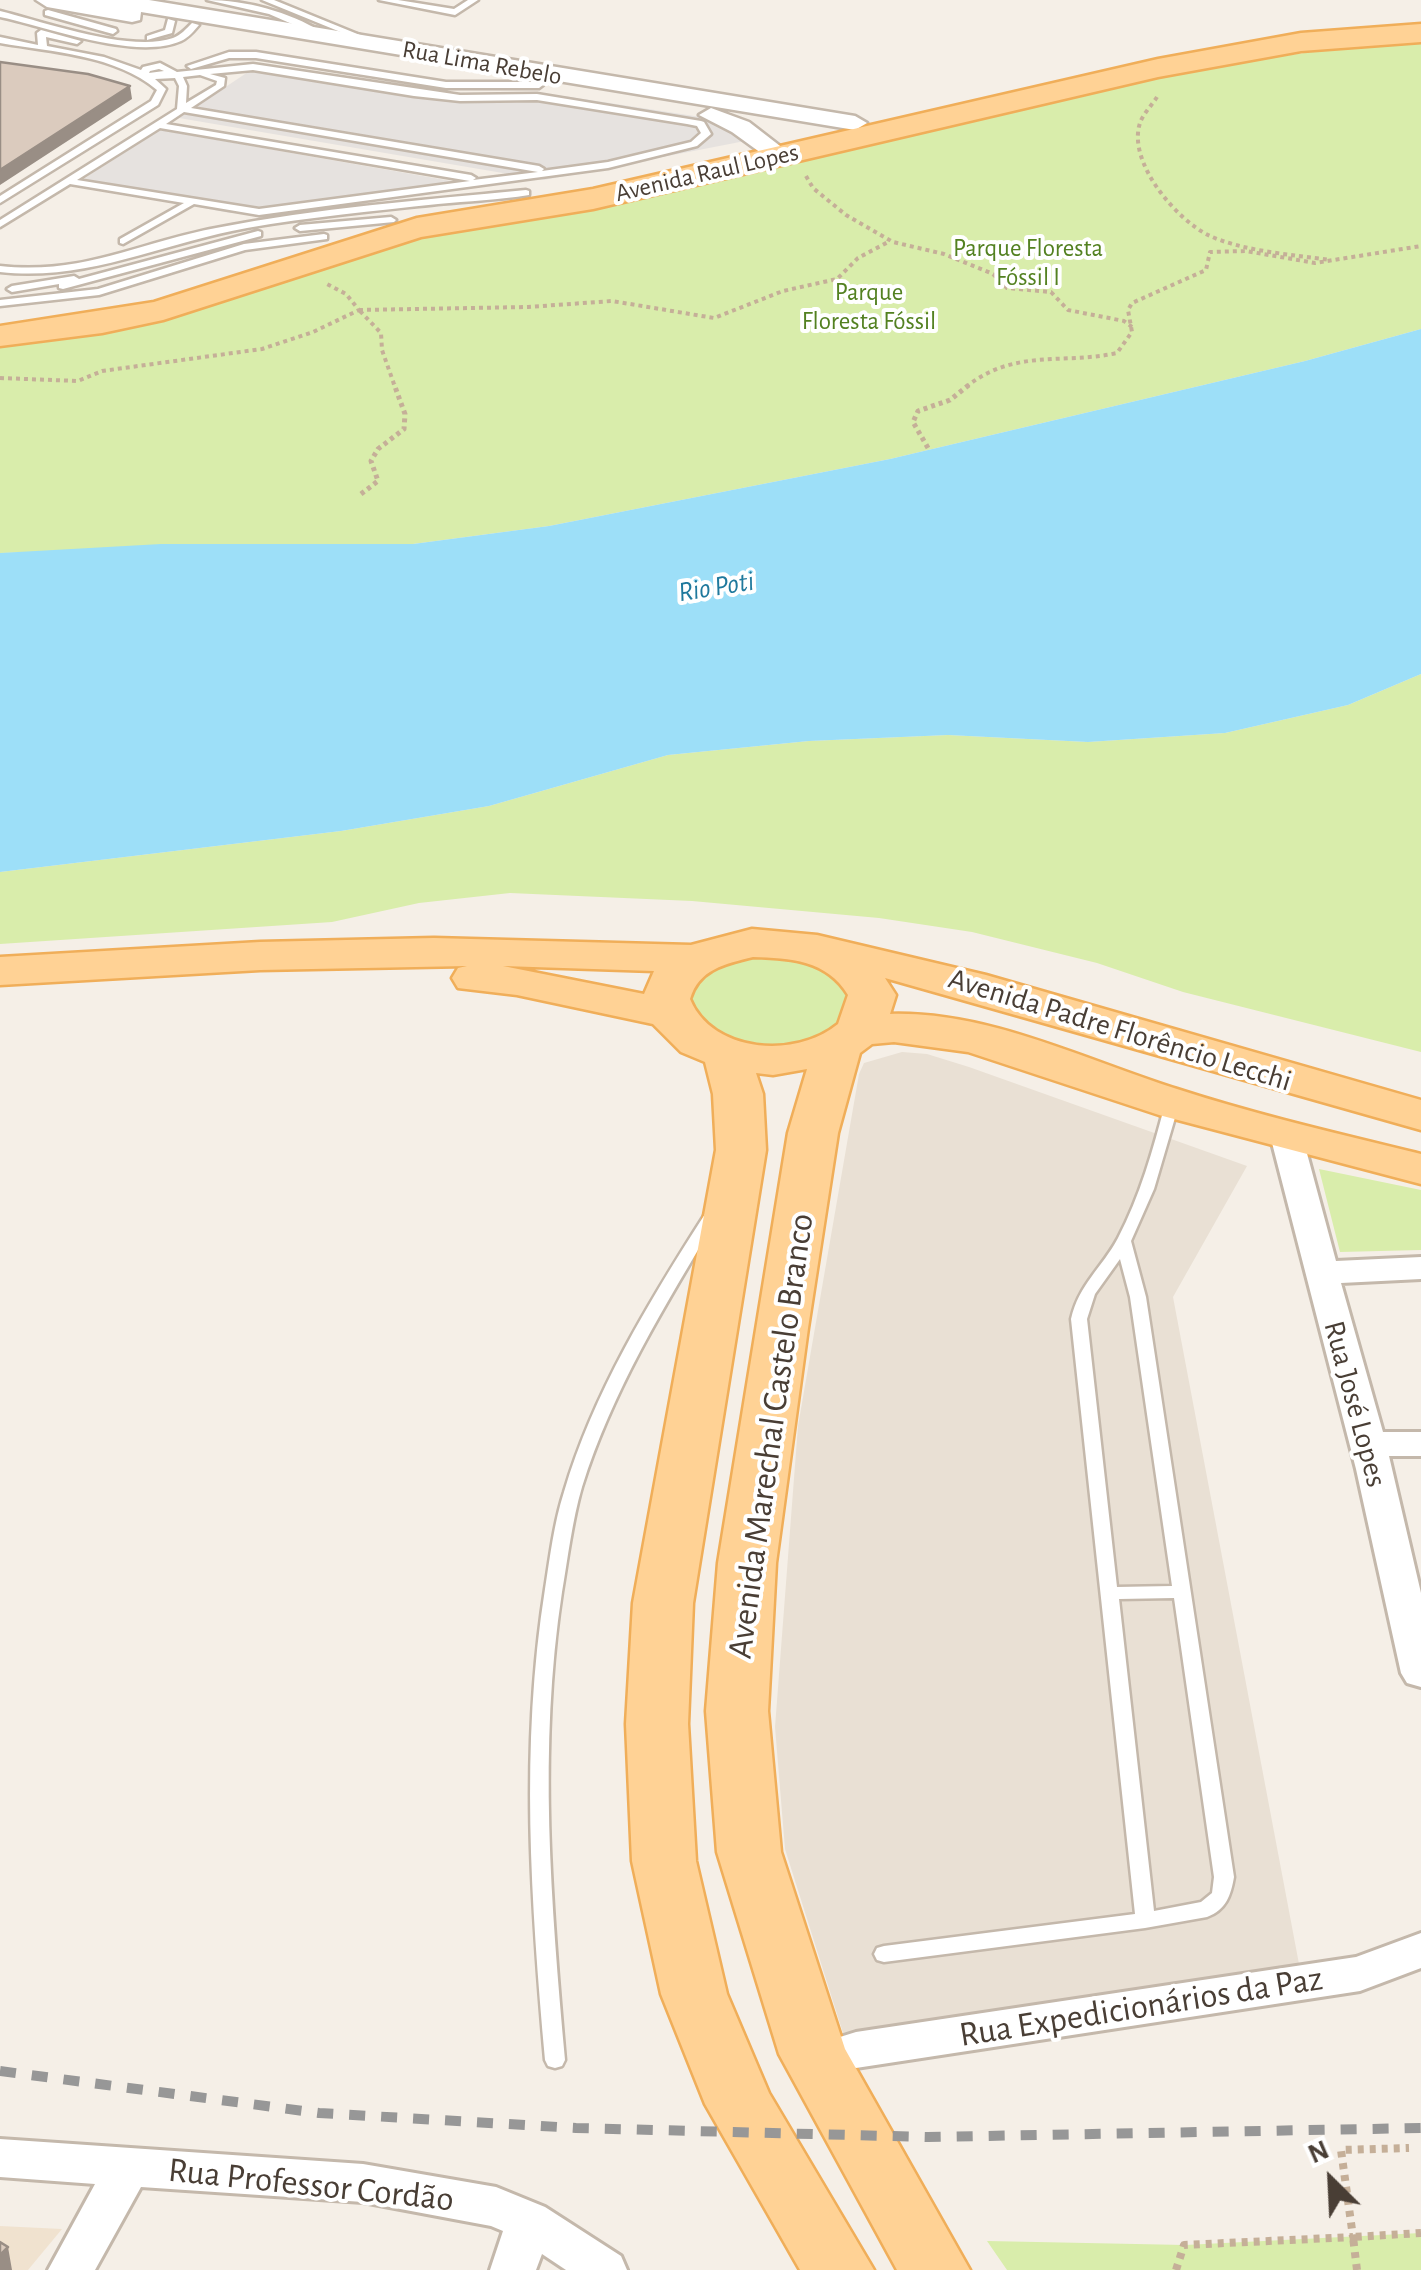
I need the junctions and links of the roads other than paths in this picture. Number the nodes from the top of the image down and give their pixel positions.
1 (108, 0) edge
2 (211, 0) edge
3 (242, 0) edge
4 (266, 0) edge
5 (383, 0) edge
6 (474, 0) edge
7 (60, 1) edge
8 (0, 9) edge
9 (1324, 10) dead end
10 (184, 23) junction
11 (1421, 33) edge
12 (326, 36) junction
13 (0, 40) edge
14 (354, 41) junction
15 (382, 46) junction
16 (43, 48) junction
17 (173, 72) junction
18 (500, 72) junction
19 (147, 76) junction
20 (538, 85) junction
21 (565, 90) junction
22 (182, 108) junction
23 (855, 123) junction
24 (159, 124) junction
25 (780, 155) junction
26 (553, 172) junction
27 (71, 182) junction
28 (489, 182) junction
29 (526, 193) junction
30 (0, 200) edge
31 (189, 204) junction
32 (455, 208) junction
33 (391, 220) junction
34 (0, 224) edge
35 (122, 241) dead end
36 (0, 268) edge
37 (102, 272) junction
38 (0, 277) edge
39 (6, 290) edge
40 (0, 302) edge
41 (12, 311) edge
42 (0, 336) edge
43 (817, 949) junction
44 (694, 960) junction
45 (0, 970) edge
46 (118, 977) junction
47 (0, 998) edge
48 (668, 1013) junction
49 (848, 1038) junction
50 (727, 1054) junction
51 (1172, 1104) junction
52 (1421, 1115) edge
53 (1286, 1135) junction
54 (1421, 1169) edge
55 (736, 1172) junction
56 (1124, 1242) junction
57 (1421, 1268) edge
58 (1320, 1273) junction
59 (1368, 1444) junction
60 (1421, 1444) edge
61 (1181, 1592) junction
62 (1108, 1593) junction
63 (1410, 1598) edge
64 (1421, 1673) edge
65 (1145, 1920) junction
66 (1421, 1950) edge
67 (884, 1954) dead end
68 (856, 2050) dead end
69 (555, 2060) dead end
70 (0, 2158) edge
71 (129, 2166) junction
72 (529, 2221) junction
73 (71, 2270) edge
74 (512, 2270) edge
75 (604, 2270) edge
76 (838, 2270) edge
77 (934, 2270) edge

1 - 12 street, Rua Lima Rebelo
2 - 12 lane
3 - 14 lane
4 - 15 lane
5 - 6 lane
7 - 10 street, Rua Lima Rebelo
8 - 10 lane
8 - 10 lane
9 - 23 main road, Avenida Raul Lopes
10 - 18 street, Rua Lima Rebelo
11 - 25 main road, Avenida Raul Lopes
12 - 14 street, Rua Lima Rebelo
13 - 16 lane
14 - 15 street, Rua Lima Rebelo
15 - 18 street, Rua Lima Rebelo
16 - 17 lane
16 - 19 lane
17 - 18 lane
17 - 19 lane
17 - 20 lane
17 - 21 lane
17 - 22 lane
17 - 22 lane
17 - 26 lane
18 - 20 street, Rua Lima Rebelo
18 - 23 street, Rua Lima Rebelo
19 - 30 lane
20 - 21 street, Rua Lima Rebelo
21 - 25 street, Rua Lima Rebelo
22 - 24 lane
22 - 26 lane
23 - 25 main road, Avenida Raul Lopes
24 - 27 lane
24 - 28 lane
25 - 29 main road, Avenida Raul Lopes
25 - 42 main road, Avenida Raul Lopes
26 - 28 lane
27 - 31 lane
27 - 34 lane
28 - 31 lane
29 - 32 main road, Avenida Raul Lopes
29 - 36 lane
31 - 35 lane
32 - 33 main road, Avenida Raul Lopes
32 - 37 lane
33 - 39 lane
33 - 41 main road, Avenida Raul Lopes
37 - 38 lane
37 - 39 lane
40 - 41 lane
43 - 44 main road
43 - 49 main road
43 - 52 main road, Avenida Padre Florêncio Lecchi
44 - 46 main road
44 - 48 main road
45 - 46 main road
46 - 47 main road
46 - 48 main road
48 - 50 main road
49 - 50 main road
49 - 51 main road, Avenida Padre Florêncio Lecchi
49 - 77 main road, Avenida Marechal Castelo Branco
50 - 55 main road
51 - 53 main road, Avenida Padre Florêncio Lecchi
51 - 56 lane
53 - 54 main road, Avenida Padre Florêncio Lecchi
53 - 58 street, Rua José Lopes
55 - 69 lane
55 - 76 main road
56 - 61 lane
56 - 62 lane
57 - 58 street
58 - 59 street, Rua José Lopes
59 - 60 street
59 - 63 street, Rua José Lopes
61 - 62 lane
61 - 65 lane
62 - 65 lane
63 - 64 street, Rua José Lopes
65 - 67 lane
66 - 68 street, Rua Expedicionários da Paz
70 - 71 street, Rua Professor Cordão
71 - 72 street, Rua Professor Cordão
71 - 73 street
72 - 74 street
72 - 75 street, Rua Professor Cordão

